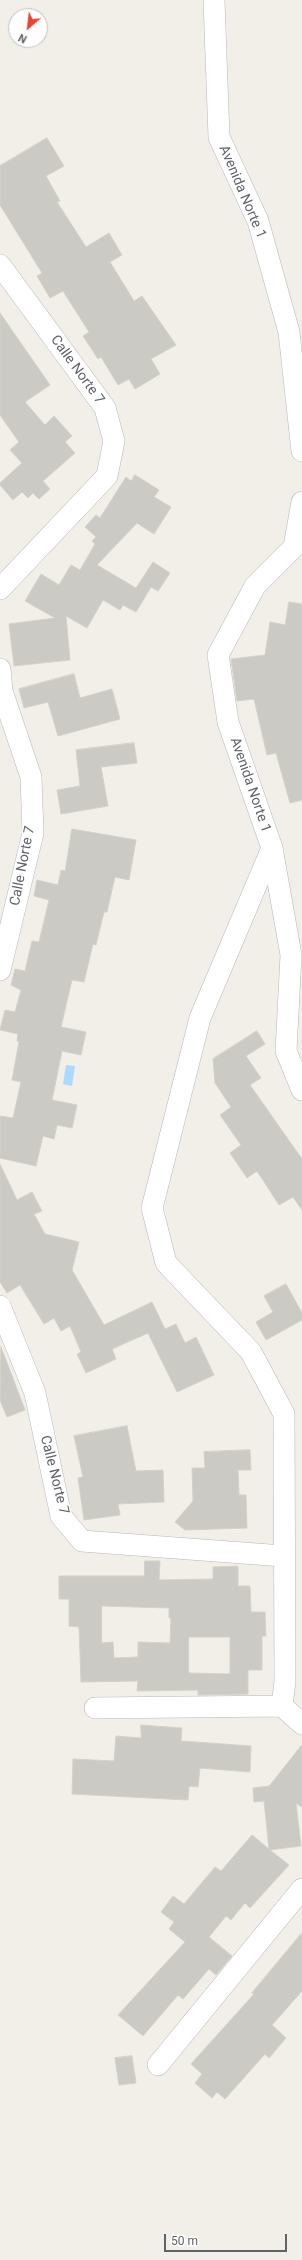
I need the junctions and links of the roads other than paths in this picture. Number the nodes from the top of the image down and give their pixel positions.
1 (214, 0) edge
2 (0, 265) edge
3 (302, 451) edge
4 (302, 502) edge
5 (0, 590) edge
6 (0, 669) edge
7 (272, 848) junction
8 (0, 970) edge
9 (302, 1090) edge
10 (0, 1306) edge
11 (283, 1556) junction
12 (282, 1706) junction
13 (95, 1708) dead end
14 (302, 1724) edge
15 (302, 1889) edge
16 (158, 2065) dead end

1 - 3 street, Avenida Norte 1
2 - 5 street, Calle Norte 7
4 - 7 street, Avenida Norte 1
6 - 8 street, Calle Norte 7
7 - 9 street, Avenida Norte 1
7 - 11 street
10 - 11 street, Calle Norte 7
11 - 12 street
12 - 13 street
12 - 14 street
15 - 16 street

